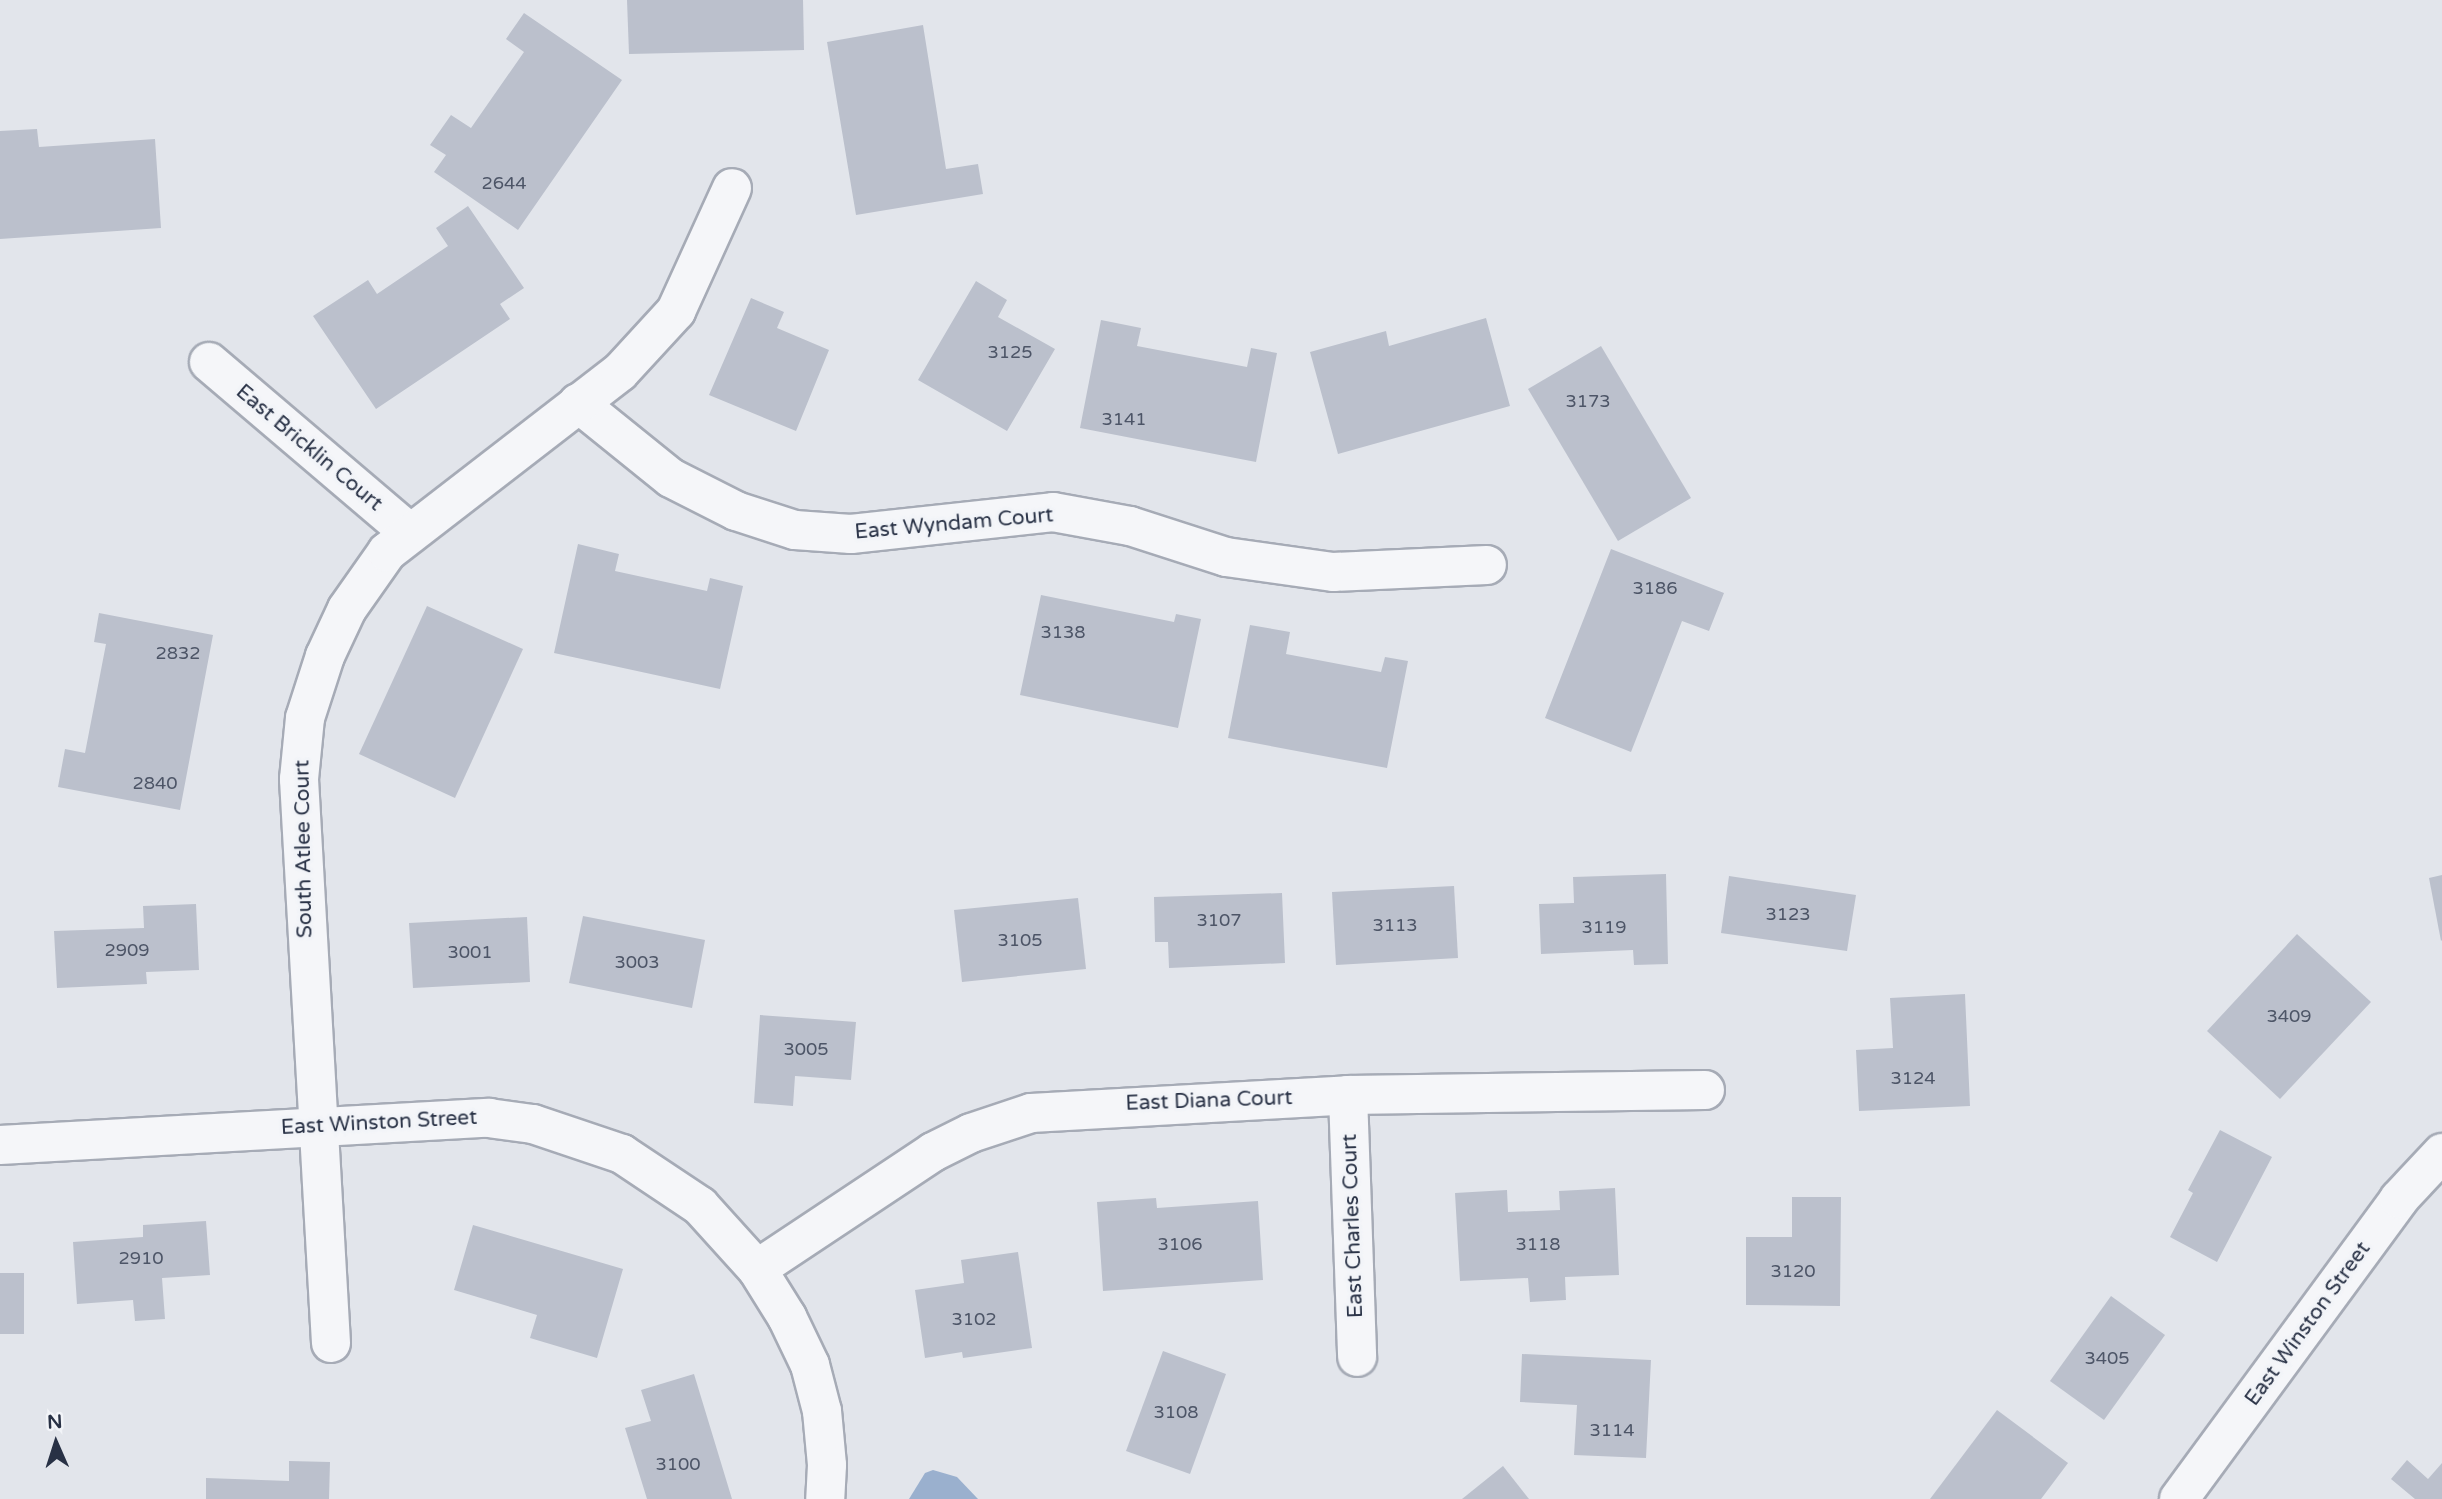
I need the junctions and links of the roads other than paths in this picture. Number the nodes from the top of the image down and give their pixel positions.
1 (732, 188) dead end
2 (209, 362) dead end
3 (579, 403) junction
4 (410, 533) junction
5 (1487, 565) dead end
6 (1705, 1090) dead end
7 (1348, 1095) junction
8 (319, 1125) junction
9 (0, 1145) edge
10 (2442, 1153) edge
11 (757, 1269) junction
12 (331, 1343) dead end
13 (1357, 1357) dead end
14 (825, 1499) edge
15 (2179, 1499) edge

1 - 3 street, South Atlee Court
2 - 4 street, East Bricklin Court
3 - 4 street, South Atlee Court
3 - 5 street, East Wyndam Court
4 - 8 street, South Atlee Court
6 - 7 street, East Diana Court
7 - 11 street, East Diana Court
7 - 13 street, East Charles Court
8 - 9 street, East Winston Street
8 - 11 street, East Winston Street
8 - 12 street, South Atlee Court
10 - 15 street, East Winston Street
11 - 14 street, East Winston Street

